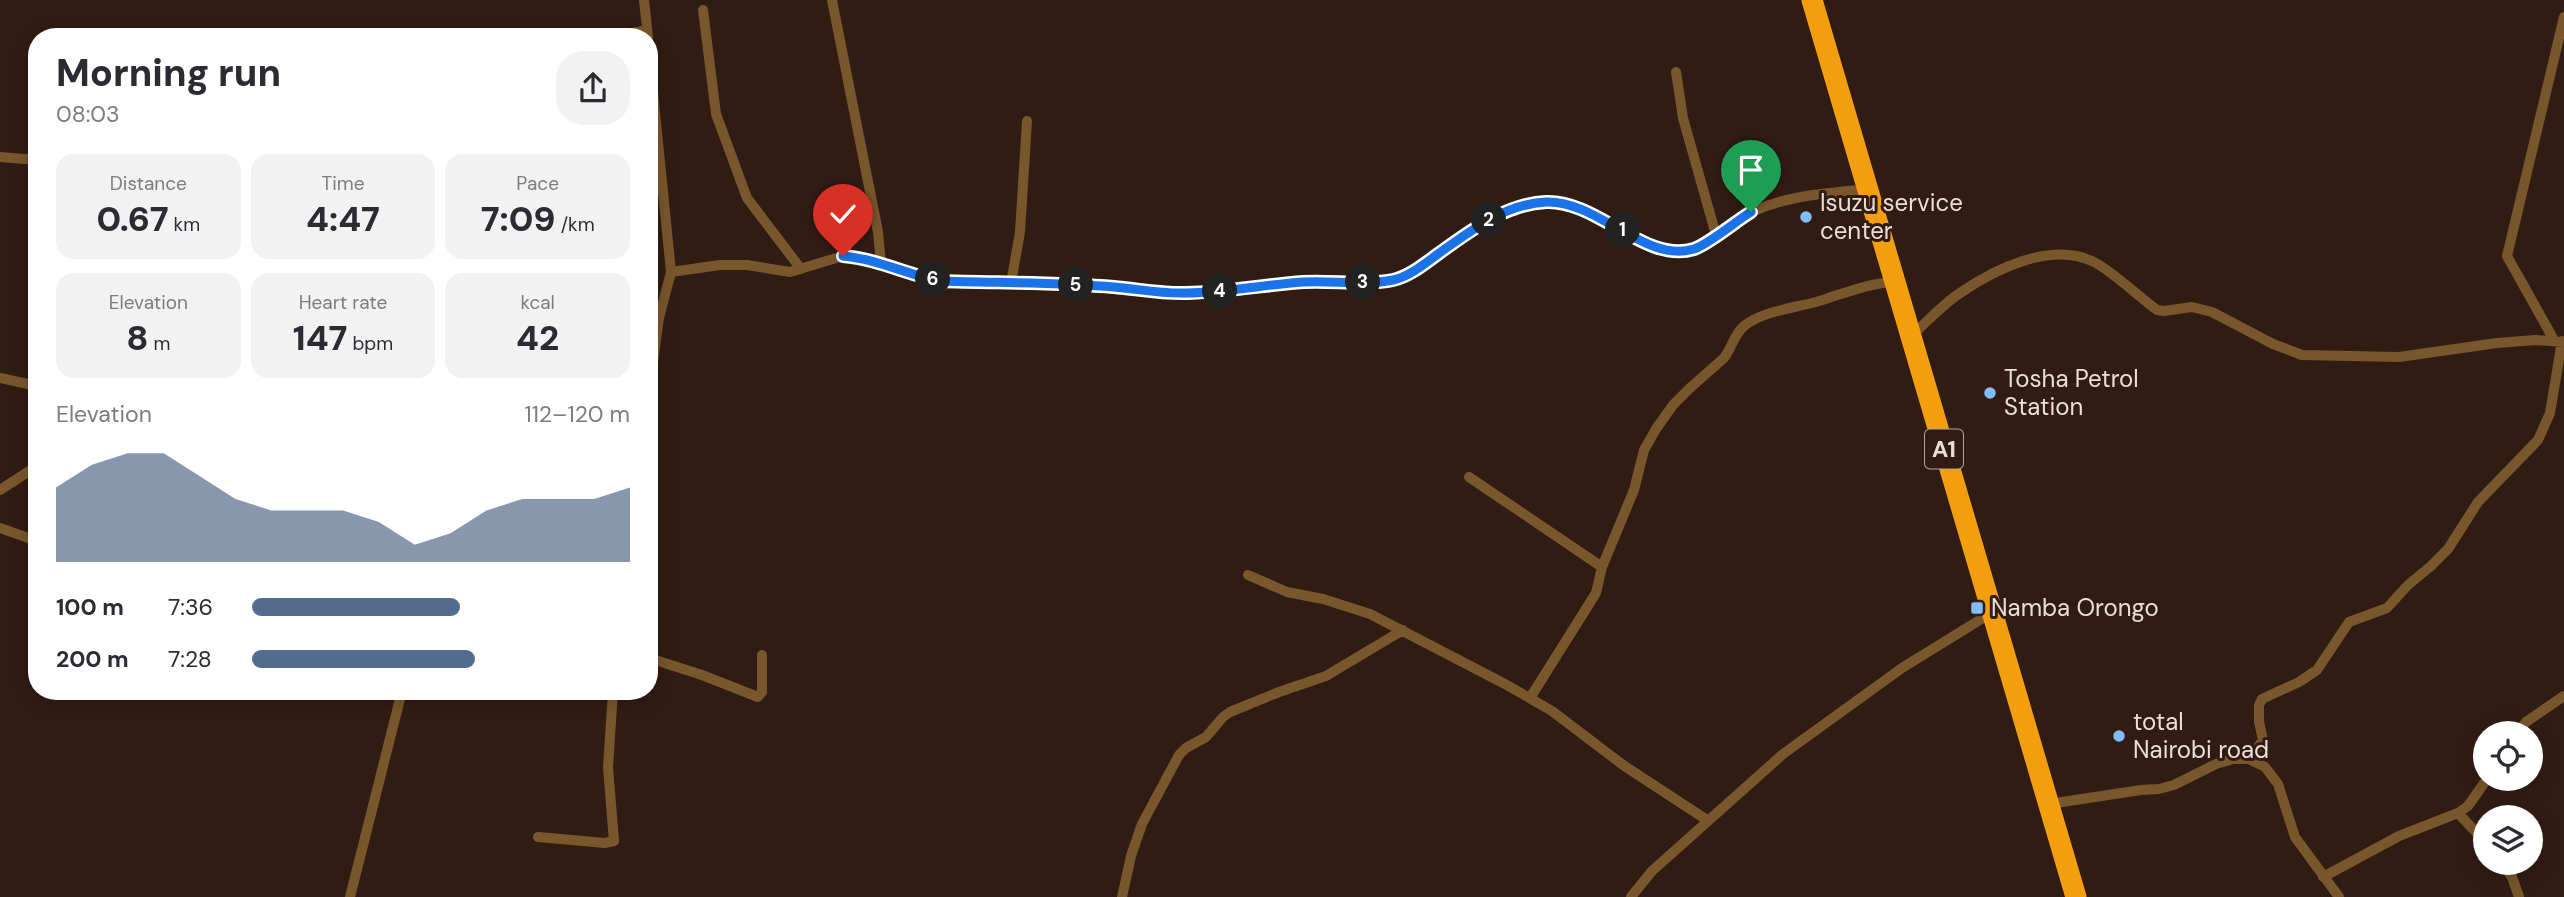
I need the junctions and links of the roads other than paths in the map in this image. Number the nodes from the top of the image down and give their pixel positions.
1 (644, 0) edge
2 (832, 0) edge
3 (1812, 0) edge
4 (703, 10) dead end
5 (2564, 17) edge
6 (647, 28) edge
7 (1676, 72) dead end
8 (1027, 121) dead end
9 (658, 142) edge
10 (0, 157) edge
11 (28, 159) edge
12 (1868, 189) junction
13 (1716, 234) junction
14 (881, 263) junction
15 (801, 269) junction
16 (671, 272) junction
17 (1895, 282) junction
18 (1011, 283) junction
19 (658, 307) edge
20 (1910, 337) junction
21 (2560, 341) edge
22 (0, 378) edge
23 (28, 384) edge
24 (28, 472) edge
25 (1469, 477) dead end
26 (0, 490) edge
27 (0, 528) edge
28 (28, 538) edge
29 (1602, 567) junction
30 (1248, 575) dead end
31 (1992, 612) junction
32 (1403, 630) junction
33 (762, 655) dead end
34 (658, 661) edge
35 (2564, 696) edge
36 (1530, 698) junction
37 (400, 700) edge
38 (612, 700) edge
39 (2527, 721) edge
40 (2249, 759) junction
41 (2479, 791) edge
42 (2049, 804) junction
43 (2458, 813) junction
44 (1707, 820) junction
45 (2473, 829) edge
46 (538, 837) dead end
47 (2510, 875) edge
48 (2323, 877) junction
49 (350, 897) edge
50 (1122, 897) edge
51 (1631, 897) edge
52 (2076, 897) edge
53 (2339, 897) edge
54 (2519, 897) edge

1 - 6 street
2 - 14 street
3 - 12 highway, A1
4 - 15 street
5 - 21 street
7 - 13 street
8 - 18 street
9 - 16 street
10 - 11 street
12 - 13 street
12 - 17 highway, A1
13 - 18 street
14 - 15 street
14 - 18 street
15 - 16 street
16 - 19 street
17 - 20 highway, A1
17 - 29 street
20 - 21 street
20 - 31 highway, A1
21 - 40 street
22 - 23 street
24 - 26 street
25 - 29 street
27 - 28 street
29 - 36 street
30 - 32 street
31 - 42 highway, A1
31 - 44 street
32 - 36 street
32 - 50 street
33 - 34 street
35 - 39 street
36 - 44 street
37 - 49 street
38 - 46 street
40 - 42 street
40 - 48 street
41 - 43 street
42 - 52 highway, A1
43 - 45 street
43 - 48 street
44 - 51 street
47 - 54 street
48 - 53 street

